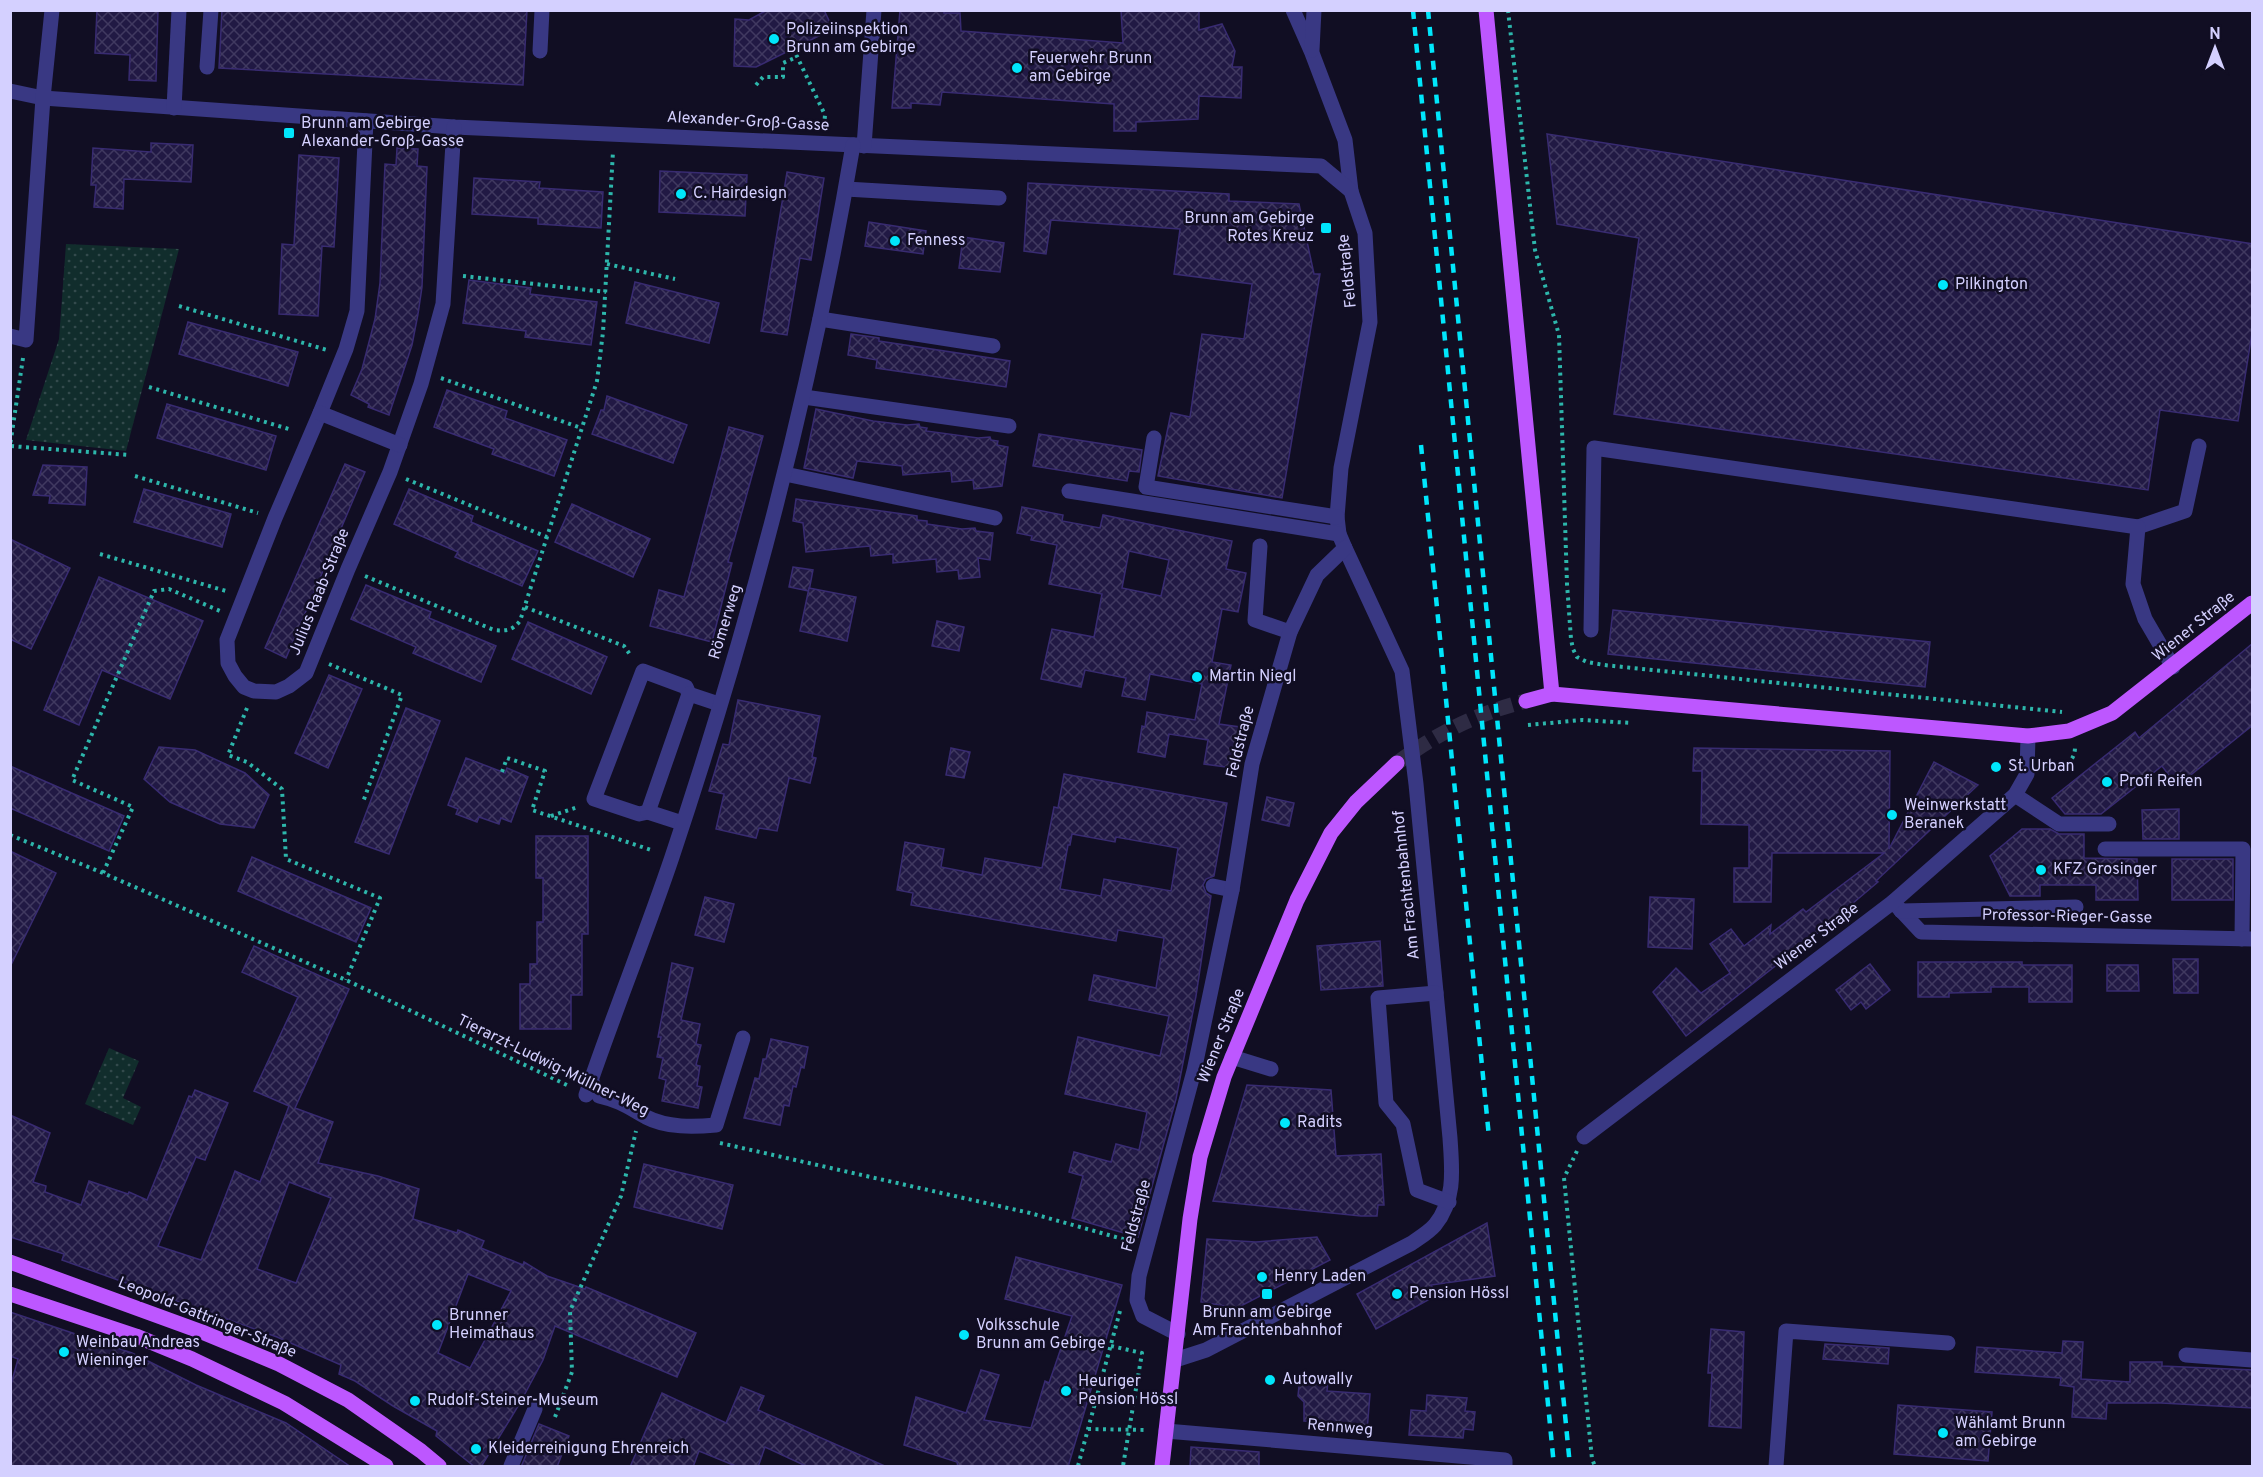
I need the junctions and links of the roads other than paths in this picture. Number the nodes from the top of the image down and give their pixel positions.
1 (52, 10) edge
2 (180, 10) edge
3 (211, 10) edge
4 (542, 10) edge
5 (874, 10) edge
6 (1293, 10) edge
7 (1314, 10) edge
8 (1486, 10) edge
9 (540, 51) dead end
10 (1312, 53) junction
11 (207, 67) dead end
12 (10, 91) edge
13 (43, 98) junction
14 (174, 108) junction
15 (366, 121) junction
16 (454, 127) junction
17 (858, 146) junction
18 (846, 189) junction
19 (1351, 191) junction
20 (999, 198) dead end
21 (820, 319) junction
22 (10, 336) edge
23 (993, 346) dead end
24 (804, 397) junction
25 (321, 413) junction
26 (1009, 426) dead end
27 (1154, 438) dead end
28 (400, 445) junction
29 (2199, 446) dead end
30 (785, 474) junction
31 (1069, 490) dead end
32 (1337, 517) junction
33 (995, 518) dead end
34 (2138, 527) junction
35 (1342, 541) junction
36 (1260, 546) dead end
37 (2253, 603) edge
38 (1591, 630) dead end
39 (1290, 632) junction
40 (2173, 667) junction
41 (1552, 693) junction
42 (689, 694) junction
43 (1526, 700) tunnel mouth
44 (719, 704) junction
45 (2028, 736) junction
46 (1396, 763) tunnel mouth
47 (2015, 795) junction
48 (648, 812) junction
49 (682, 823) junction
50 (2109, 824) dead end
51 (2105, 849) dead end
52 (1213, 886) dead end
53 (1232, 890) junction
54 (1897, 906) junction
55 (2076, 907) dead end
56 (2248, 939) edge
57 (1436, 993) junction
58 (743, 1038) dead end
59 (1232, 1057) junction
60 (1271, 1069) dead end
61 (1584, 1137) road end
62 (1449, 1202) junction
63 (10, 1262) edge
64 (10, 1294) edge
65 (201, 1332) junction
66 (1178, 1334) junction
67 (1948, 1343) dead end
68 (2186, 1355) dead end
69 (192, 1359) junction
70 (1174, 1360) junction
71 (2253, 1360) edge
72 (535, 1409) dead end
73 (1166, 1431) junction
74 (1505, 1463) edge
75 (386, 1467) edge
76 (439, 1467) edge
77 (511, 1467) edge
78 (1162, 1467) edge
79 (1776, 1467) edge

1 - 13 street
2 - 14 street
3 - 11 street
4 - 9 street
5 - 17 street, Römerweg
6 - 10 street
7 - 10 street
8 - 41 main road
10 - 19 street
12 - 13 street, Alexander-Groß-Gasse
13 - 14 street, Alexander-Groß-Gasse
13 - 22 street
14 - 15 street, Alexander-Groß-Gasse
15 - 16 street, Alexander-Groß-Gasse
15 - 25 street
16 - 17 street, Alexander-Groß-Gasse
16 - 28 street, Julius Raab-Straße
17 - 18 street, Römerweg
17 - 19 street, Alexander-Groß-Gasse
18 - 20 street
18 - 21 street, Römerweg
19 - 32 street, Feldstraße
21 - 23 street
21 - 24 street, Römerweg
24 - 26 street
24 - 30 street, Römerweg
25 - 28 street
25 - 28 street, Julius Raab-Straße
27 - 32 street
29 - 34 street
30 - 33 street
30 - 44 street, Römerweg
31 - 35 street
32 - 35 street, Feldstraße
34 - 38 street
34 - 40 street
35 - 39 street, Feldstraße
35 - 57 street, Am Frachtenbahnhof
36 - 39 street
37 - 40 main road, Wiener Straße
39 - 53 street, Feldstraße
40 - 45 main road, Wiener Straße
41 - 43 main road, Wiener Straße
41 - 45 main road, Wiener Straße
42 - 44 street
42 - 48 street
42 - 48 street
44 - 49 street, Römerweg
45 - 47 street, Wiener Straße
46 - 59 main road, Wiener Straße
47 - 50 street
47 - 54 street, Wiener Straße
48 - 49 street
49 - 58 street, Römerweg
51 - 56 street
52 - 53 street
53 - 66 street, Feldstraße
54 - 55 street
54 - 56 street, Professor-Rieger-Gasse
54 - 61 street, Wiener Straße
57 - 62 street, Am Frachtenbahnhof
57 - 62 street
59 - 60 street
59 - 66 main road, Wiener Straße
62 - 70 street, Am Frachtenbahnhof
63 - 65 main road, Leopold-Gattringer-Straße
64 - 69 main road
65 - 69 main road
65 - 76 main road, Leopold-Gattringer-Straße
66 - 70 main road, Wiener Straße
67 - 79 street
68 - 71 street
69 - 75 main road
70 - 73 main road, Wiener Straße
72 - 77 street
73 - 74 street, Rennweg
73 - 78 main road, Wiener Straße

